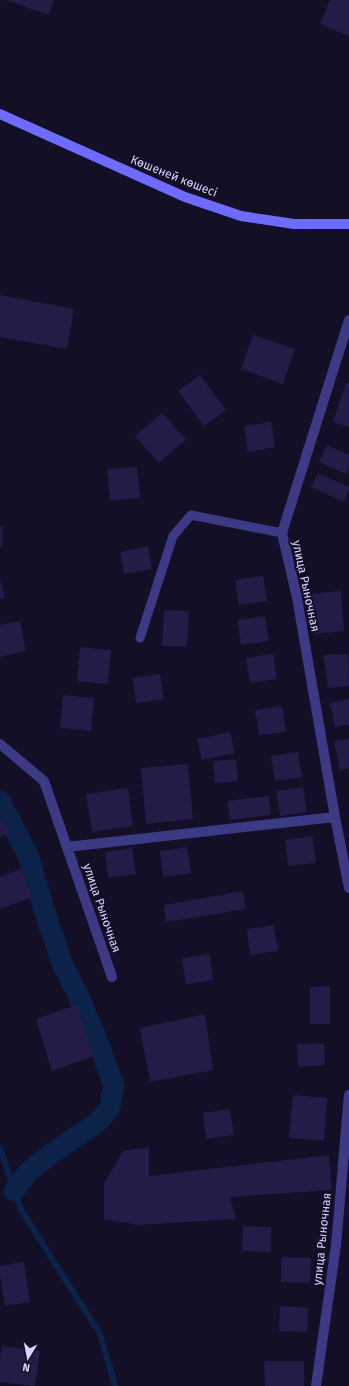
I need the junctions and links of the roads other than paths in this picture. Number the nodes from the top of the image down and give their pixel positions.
1 (0, 114) edge
2 (349, 224) edge
3 (349, 320) edge
4 (282, 533) junction
5 (140, 638) dead end
6 (0, 744) edge
7 (335, 817) junction
8 (67, 847) junction
9 (349, 888) edge
10 (112, 977) dead end
11 (349, 1095) edge
12 (316, 1386) edge

1 - 2 main road, Көшеней көшесі
3 - 4 street, улица Рыночная
4 - 5 lane
4 - 7 street, улица Рыночная
6 - 8 street, улица Рыночная
7 - 8 street, улица Рыночная
7 - 9 street, улица Рыночная
8 - 10 street, улица Рыночная
11 - 12 street, улица Рыночная

